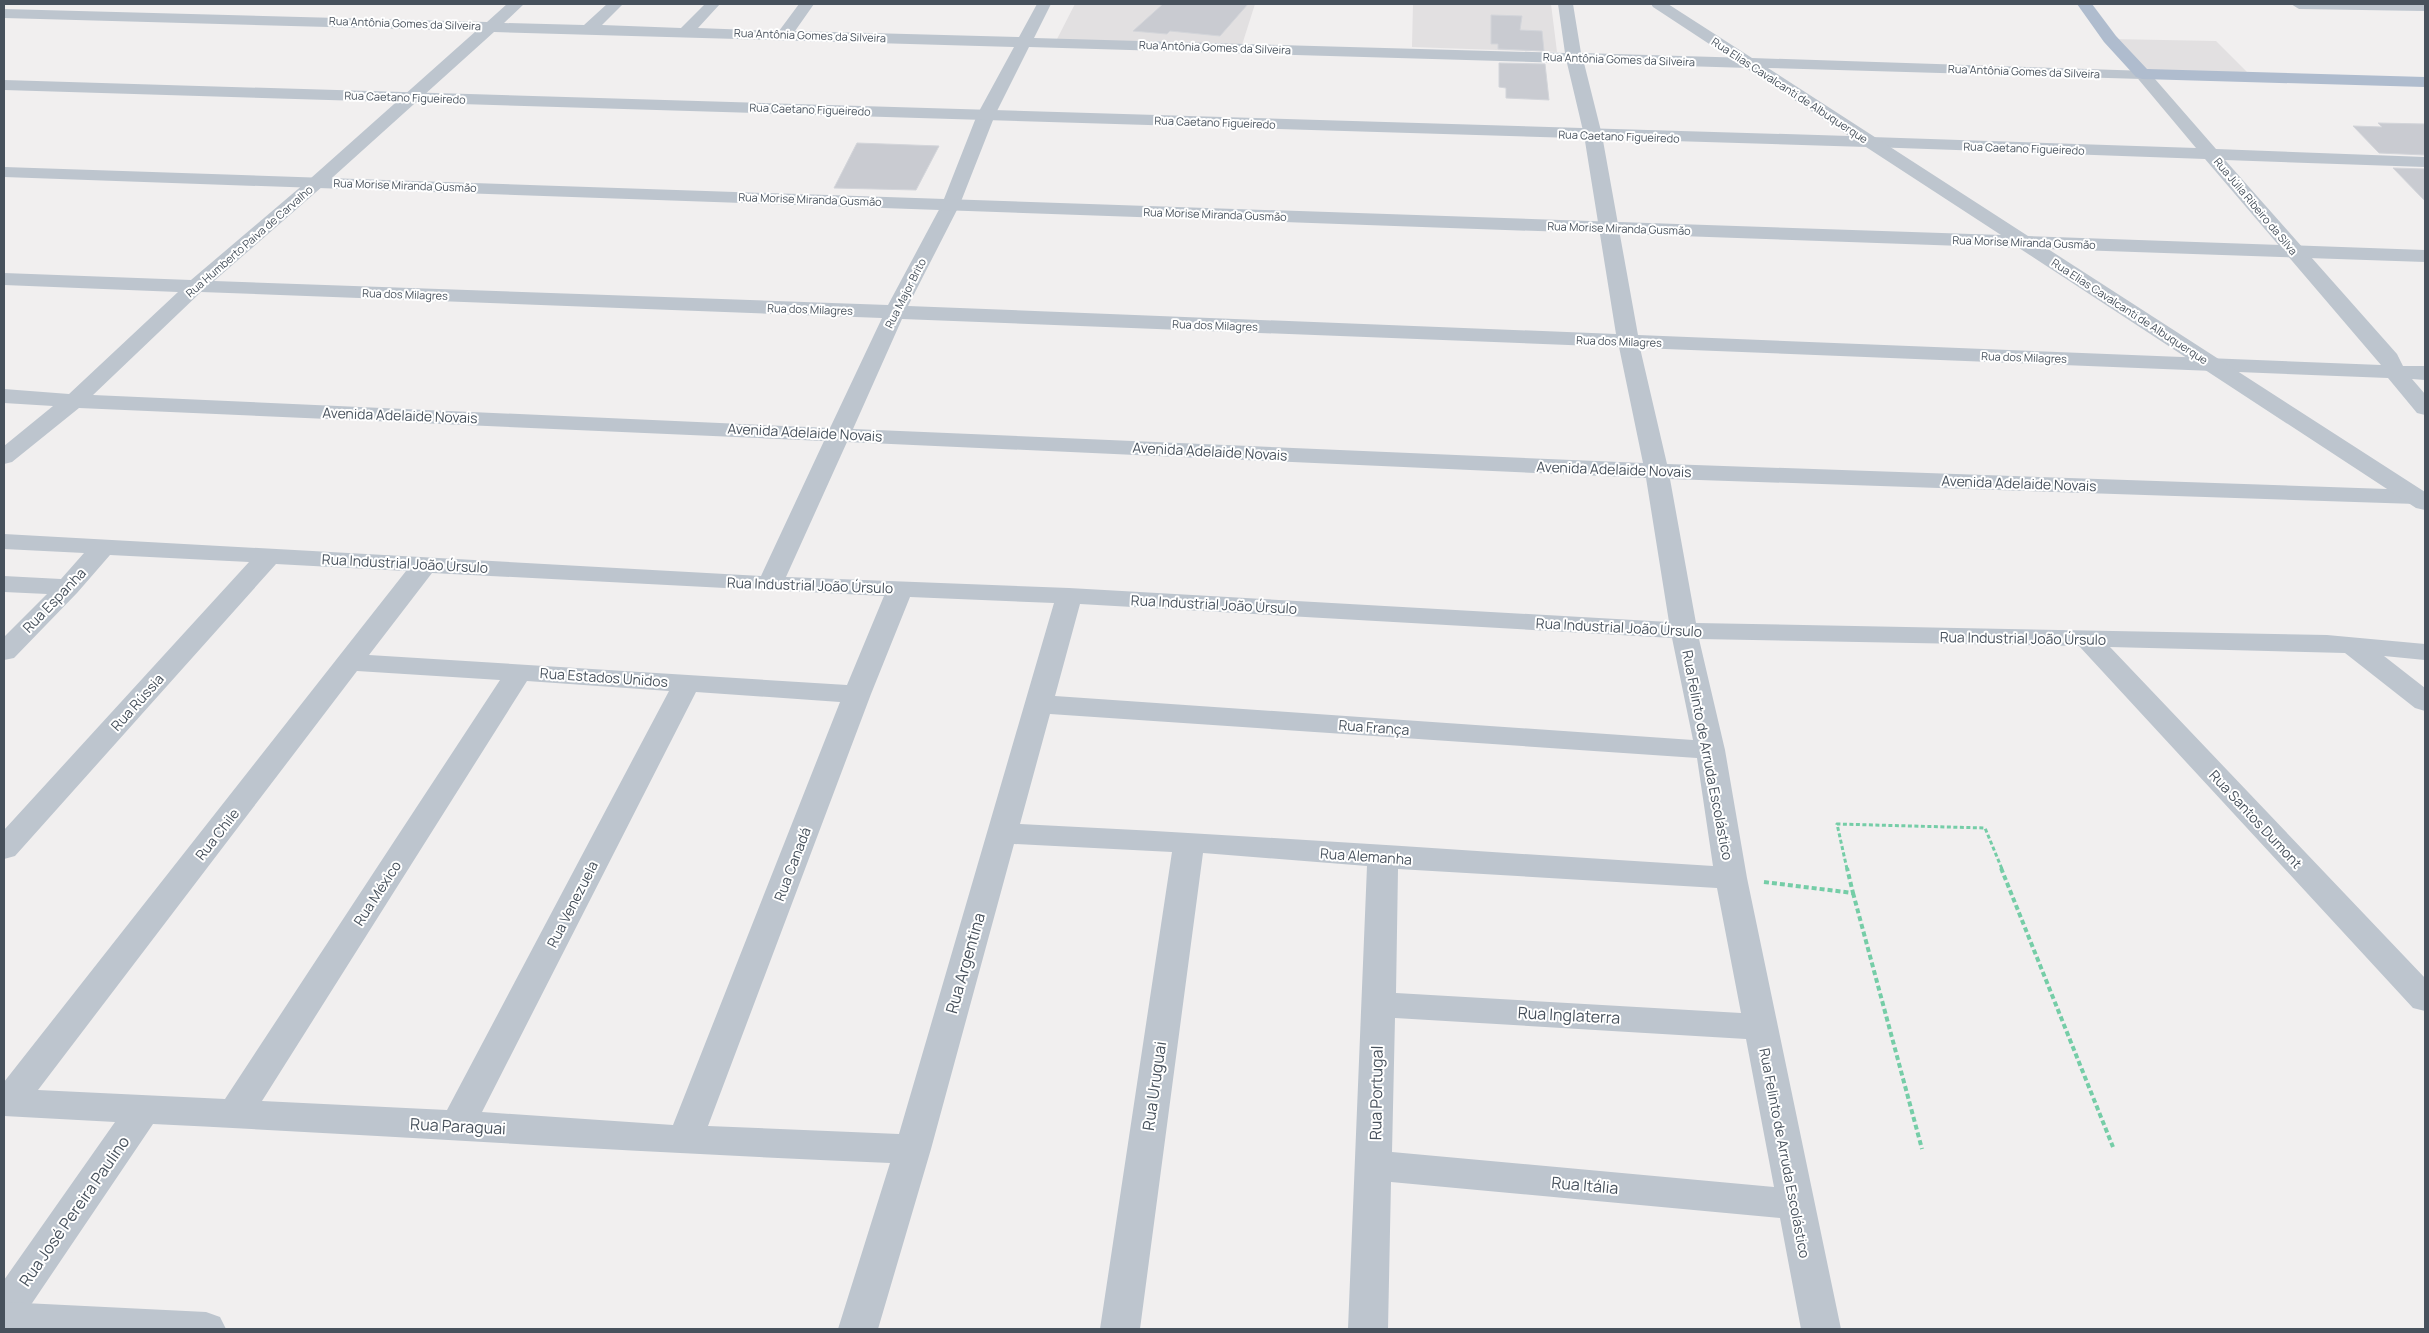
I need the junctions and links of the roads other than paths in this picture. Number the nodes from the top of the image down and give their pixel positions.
1 (516, 4) edge
2 (616, 4) edge
3 (713, 4) edge
4 (807, 4) edge
5 (1044, 4) edge
6 (1566, 4) edge
7 (1658, 4) edge
8 (2085, 4) edge
9 (2298, 4) edge
10 (2425, 7) edge
11 (4, 12) edge
12 (492, 26) junction
13 (589, 29) junction
14 (686, 32) junction
15 (784, 35) junction
16 (1024, 41) junction
17 (1574, 57) junction
18 (1749, 63) junction
19 (2142, 74) junction
20 (2425, 82) edge
21 (4, 85) edge
22 (411, 97) junction
23 (986, 115) junction
24 (1593, 135) junction
25 (1871, 142) junction
26 (2214, 155) junction
27 (2425, 162) edge
28 (4, 172) edge
29 (318, 182) junction
30 (951, 204) junction
31 (1610, 228) junction
32 (2023, 242) junction
33 (2294, 252) junction
34 (2425, 256) edge
35 (4, 279) edge
36 (195, 287) junction
37 (895, 312) junction
38 (1628, 341) junction
39 (2212, 364) junction
40 (2397, 372) junction
41 (2425, 373) edge
42 (4, 396) edge
43 (74, 401) junction
44 (2425, 408) edge
45 (840, 434) junction
46 (4, 457) edge
47 (1656, 471) junction
48 (2421, 500) edge
49 (4, 541) edge
50 (104, 546) junction
51 (270, 555) junction
52 (425, 564) junction
53 (4, 584) edge
54 (770, 584) junction
55 (68, 587) junction
56 (902, 588) junction
57 (1069, 596) junction
58 (1684, 631) junction
59 (2087, 639) junction
60 (2352, 645) junction
61 (4, 652) edge
62 (2425, 652) edge
63 (351, 662) junction
64 (520, 671) junction
65 (687, 683) junction
66 (857, 694) junction
67 (2425, 702) edge
68 (1038, 704) junction
69 (1710, 750) junction
70 (1002, 833) junction
71 (1189, 842) junction
72 (4, 849) edge
73 (1383, 857) junction
74 (1731, 878) junction
75 (2425, 999) edge
76 (1377, 1004) junction
77 (1760, 1027) junction
78 (6, 1103) edge
79 (144, 1110) junction
80 (234, 1115) junction
81 (457, 1125) junction
82 (685, 1140) junction
83 (913, 1149) junction
84 (1374, 1165) junction
85 (1795, 1204) junction
86 (4, 1312) edge
87 (4, 1319) edge
88 (206, 1329) edge
89 (858, 1329) edge
90 (1120, 1329) edge
91 (1368, 1329) edge
92 (1821, 1329) edge

1 - 12 street, Rua Humberto Paiva de Carvalho
2 - 13 street
3 - 14 street
4 - 15 street
5 - 16 street, Rua Major Brito
6 - 17 street, Rua Felinto de Arruda Escolástico
7 - 18 street, Rua Elias Cavalcanti de Albuquerque
8 - 19 main road, Rua Júlia Ribeiro da Silva
9 - 10 street
11 - 12 street, Rua Antônia Gomes da Silveira
12 - 13 street, Rua Antônia Gomes da Silveira
12 - 22 street, Rua Humberto Paiva de Carvalho
13 - 14 street, Rua Antônia Gomes da Silveira
14 - 15 street, Rua Antônia Gomes da Silveira
15 - 16 street, Rua Antônia Gomes da Silveira
16 - 17 street, Rua Antônia Gomes da Silveira
16 - 23 street, Rua Major Brito
17 - 18 street, Rua Antônia Gomes da Silveira
17 - 24 street, Rua Felinto de Arruda Escolástico
18 - 19 street, Rua Antônia Gomes da Silveira
18 - 25 street, Rua Elias Cavalcanti de Albuquerque
19 - 20 main road, Rua Antônia Gomes da Silveira
19 - 26 street, Rua Júlia Ribeiro da Silva
21 - 22 street, Rua Caetano Figueiredo
22 - 23 street, Rua Caetano Figueiredo
22 - 29 street, Rua Humberto Paiva de Carvalho
23 - 24 street, Rua Caetano Figueiredo
23 - 30 street, Rua Major Brito
24 - 25 street, Rua Caetano Figueiredo
24 - 31 street, Rua Felinto de Arruda Escolástico
25 - 26 street, Rua Caetano Figueiredo
25 - 32 street, Rua Elias Cavalcanti de Albuquerque
26 - 27 street, Rua Caetano Figueiredo
26 - 33 street, Rua Júlia Ribeiro da Silva
28 - 29 street, Rua Morise Miranda Gusmão
29 - 30 street, Rua Morise Miranda Gusmão
29 - 36 street, Rua Humberto Paiva de Carvalho
30 - 31 street, Rua Morise Miranda Gusmão
30 - 37 street, Rua Major Brito
31 - 32 street, Rua Morise Miranda Gusmão
31 - 38 street, Rua Felinto de Arruda Escolástico
32 - 33 street, Rua Morise Miranda Gusmão
32 - 39 street, Rua Elias Cavalcanti de Albuquerque
33 - 34 street, Rua Morise Miranda Gusmão
33 - 40 street, Rua Júlia Ribeiro da Silva
35 - 36 street, Rua dos Milagres
36 - 37 street, Rua dos Milagres
36 - 43 street, Rua Humberto Paiva de Carvalho
37 - 38 street, Rua dos Milagres
37 - 45 street, Rua Major Brito
38 - 39 street, Rua dos Milagres
38 - 47 street, Rua Felinto de Arruda Escolástico
39 - 40 street, Rua dos Milagres
39 - 48 street, Rua Elias Cavalcanti de Albuquerque
40 - 41 street, Rua dos Milagres
40 - 44 street, Rua Júlia Ribeiro da Silva
42 - 43 street, Avenida Adelaide Novais
43 - 45 street, Avenida Adelaide Novais
43 - 46 street, Rua Humberto Paiva de Carvalho
45 - 47 street, Avenida Adelaide Novais
45 - 54 street, Rua Major Brito
47 - 48 street, Avenida Adelaide Novais
47 - 58 street, Rua Felinto de Arruda Escolástico
49 - 50 street, Rua Industrial João Úrsulo
50 - 51 street, Rua Industrial João Úrsulo
50 - 55 street, Rua Espanha
51 - 52 street, Rua Industrial João Úrsulo
51 - 72 street, Rua Rússia
52 - 54 street, Rua Industrial João Úrsulo
52 - 63 street, Rua Chile
53 - 55 street
54 - 56 street, Rua Industrial João Úrsulo
55 - 61 street, Rua Espanha
56 - 57 street, Rua Industrial João Úrsulo
56 - 66 street, Rua Canadá
57 - 58 street, Rua Industrial João Úrsulo
57 - 68 street, Rua Argentina
58 - 59 street, Rua Industrial João Úrsulo
58 - 69 street, Rua Felinto de Arruda Escolástico
59 - 60 street, Rua Industrial João Úrsulo
59 - 75 street, Rua Santos Dumont
60 - 62 street, Rua Industrial João Úrsulo
60 - 67 street
63 - 64 street, Rua Estados Unidos
63 - 78 street, Rua Chile
64 - 65 street, Rua Estados Unidos
64 - 80 street, Rua México
65 - 66 street, Rua Estados Unidos
65 - 81 street, Rua Venezuela
66 - 82 street, Rua Canadá
68 - 69 street, Rua França
68 - 70 street, Rua Argentina
69 - 74 street, Rua Felinto de Arruda Escolástico
70 - 71 street, Rua Alemanha
70 - 83 street, Rua Argentina
71 - 73 street, Rua Alemanha
71 - 90 street, Rua Uruguai
73 - 74 street, Rua Alemanha
73 - 76 street, Rua Portugal
74 - 77 street, Rua Felinto de Arruda Escolástico
76 - 77 street, Rua Inglaterra
76 - 84 street, Rua Portugal
77 - 85 street, Rua Felinto de Arruda Escolástico
78 - 79 street, Rua Paraguai
79 - 80 street, Rua Paraguai
79 - 86 street, Rua José Pereira Paulino
80 - 81 street, Rua Paraguai
81 - 82 street, Rua Paraguai
82 - 83 street, Rua Paraguai
83 - 89 street, Rua Argentina
84 - 85 street, Rua Itália
84 - 91 street, Rua Portugal
85 - 92 street, Rua Felinto de Arruda Escolástico
87 - 88 street

